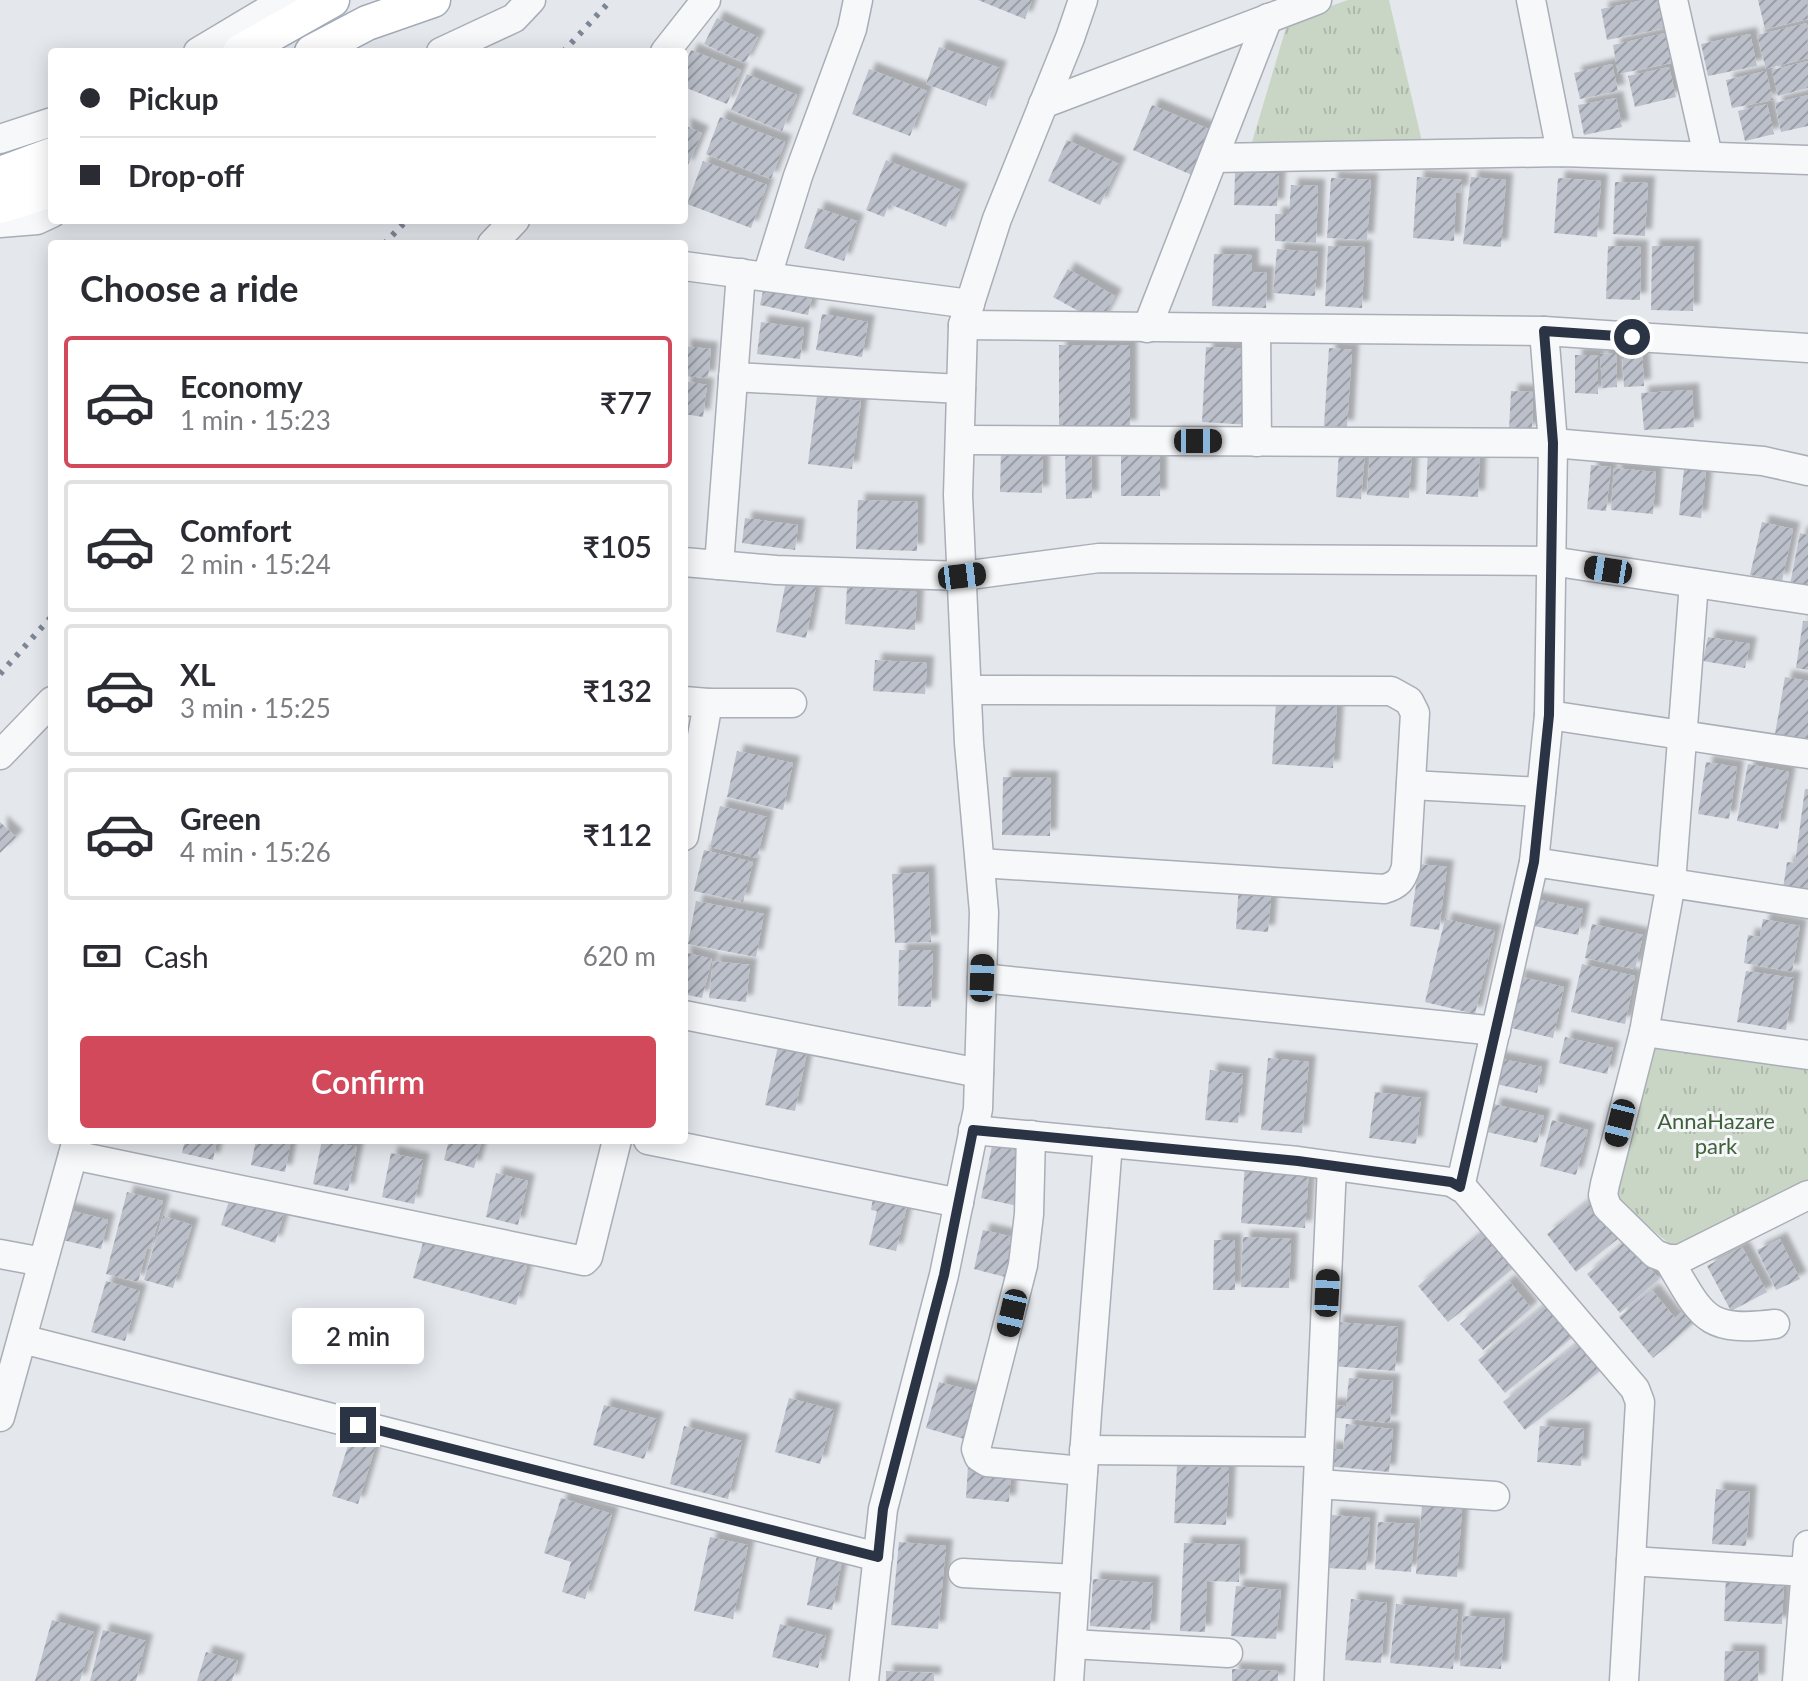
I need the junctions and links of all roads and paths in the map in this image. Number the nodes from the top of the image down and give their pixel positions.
1 (285, 0) edge
2 (332, 0) edge
3 (433, 0) edge
4 (706, 0) edge
5 (858, 0) edge
6 (1083, 0) edge
7 (1317, 0) edge
8 (1531, 0) edge
9 (1673, 0) edge
10 (523, 9) edge
11 (1268, 18) junction
12 (205, 48) edge
13 (247, 48) edge
14 (320, 48) edge
15 (449, 48) edge
16 (668, 48) edge
17 (1043, 104) junction
18 (48, 123) edge
19 (0, 139) edge
20 (1561, 152) junction
21 (48, 156) edge
22 (1708, 156) junction
23 (1214, 158) junction
24 (1808, 160) edge
25 (0, 174) edge
26 (48, 191) edge
27 (0, 206) edge
28 (48, 215) edge
29 (0, 223) edge
30 (688, 266) edge
31 (754, 274) junction
32 (966, 315) junction
33 (1147, 328) junction
34 (1256, 330) junction
35 (1544, 331) junction
36 (1808, 348) edge
37 (733, 377) junction
38 (961, 389) junction
39 (960, 440) junction
40 (1257, 442) junction
41 (1553, 443) junction
42 (1808, 447) edge
43 (1763, 461) junction
44 (1808, 471) edge
45 (1551, 561) junction
46 (688, 562) edge
47 (719, 565) junction
48 (962, 576) junction
49 (1694, 583) junction
50 (1808, 600) edge
51 (967, 690) junction
52 (696, 702) edge
53 (792, 703) dead end
54 (48, 705) edge
55 (1549, 715) junction
56 (1684, 736) junction
57 (1808, 754) edge
58 (0, 755) edge
59 (1411, 785) junction
60 (688, 791) edge
61 (1541, 792) junction
62 (1534, 862) junction
63 (980, 863) junction
64 (1671, 883) junction
65 (1808, 904) edge
66 (982, 978) junction
67 (688, 1016) edge
68 (1496, 1031) junction
69 (1644, 1032) junction
70 (1808, 1055) edge
71 (979, 1073) junction
72 (973, 1130) junction
73 (1031, 1135) junction
74 (1108, 1143) junction
75 (616, 1144) edge
76 (669, 1144) edge
77 (75, 1148) edge
78 (1332, 1166) junction
79 (1460, 1187) junction
80 (1808, 1195) edge
81 (959, 1203) junction
82 (0, 1254) edge
83 (1668, 1259) junction
84 (43, 1262) junction
85 (1775, 1324) dead end
86 (22, 1339) junction
87 (4, 1385) edge
88 (0, 1417) edge
89 (1319, 1452) junction
90 (1084, 1460) junction
91 (1318, 1484) junction
92 (1495, 1496) dead end
93 (878, 1557) junction
94 (1807, 1559) edge
95 (1631, 1561) junction
96 (963, 1573) dead end
97 (1076, 1579) junction
98 (1806, 1602) edge
99 (1072, 1644) junction
100 (1228, 1653) dead end
101 (864, 1681) edge
102 (1069, 1681) edge
103 (1309, 1681) edge
104 (1624, 1681) edge
105 (1797, 1681) edge

1 - 12 street
2 - 13 main road
3 - 14 main road
4 - 16 street
5 - 31 street
6 - 17 street
7 - 11 street
8 - 20 street
9 - 22 street
10 - 15 street
11 - 17 street
11 - 23 street
17 - 32 street
18 - 19 street
20 - 22 street
20 - 23 street
21 - 25 main road
22 - 24 street
23 - 33 street
26 - 27 main road
28 - 29 street
30 - 31 street
31 - 32 street
31 - 37 street
32 - 33 street
32 - 38 street
33 - 34 street
34 - 35 street
34 - 40 street
35 - 36 street
35 - 41 street
37 - 38 street
37 - 47 street
38 - 39 street
39 - 40 street
39 - 48 street
40 - 41 street
41 - 43 street
41 - 45 street
42 - 43 street
43 - 44 street
45 - 48 street
45 - 49 street
45 - 55 street
46 - 47 street
47 - 48 street
48 - 51 street
49 - 50 street
49 - 56 street
51 - 59 street
51 - 63 street
52 - 53 street
52 - 60 street
54 - 58 street
55 - 56 street
55 - 61 street
56 - 57 street
56 - 64 street
59 - 61 street
59 - 63 street
61 - 62 street
62 - 64 street
62 - 68 street
63 - 66 street
64 - 65 street
64 - 69 street
66 - 68 street
66 - 71 street
67 - 71 street
68 - 79 street
69 - 70 street
69 - 83 street
71 - 72 street
72 - 73 street
72 - 81 street
73 - 74 street
73 - 90 street
74 - 78 street
74 - 90 street
75 - 77 street
76 - 81 street
77 - 84 street
78 - 79 street
78 - 89 street
79 - 95 street
80 - 83 street
81 - 93 street
82 - 84 street
83 - 85 street
84 - 86 street
86 - 87 street
86 - 93 street
87 - 88 street
89 - 90 street
89 - 91 street
90 - 97 street
91 - 92 street
91 - 103 street
93 - 101 street
94 - 95 street
94 - 98 street
95 - 104 street
96 - 97 street
97 - 99 street
98 - 105 street
99 - 100 street
99 - 102 street

